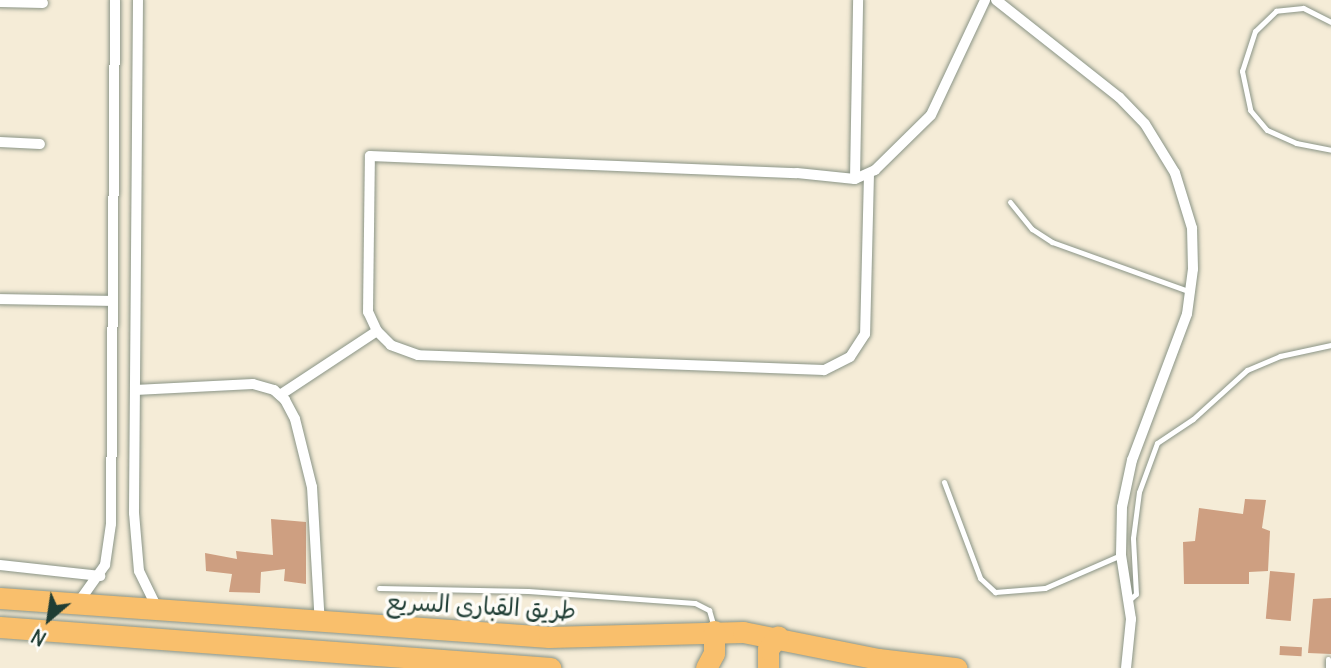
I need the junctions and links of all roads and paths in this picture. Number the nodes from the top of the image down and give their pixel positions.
1 (115, 0) edge
2 (138, 0) edge
3 (858, 0) edge
4 (985, 0) edge
5 (996, 0) edge
6 (0, 2) edge
7 (43, 3) dead end
8 (1331, 22) edge
9 (0, 142) edge
10 (40, 144) dead end
11 (1331, 150) edge
12 (869, 174) junction
13 (855, 179) junction
14 (1010, 202) dead end
15 (1191, 292) junction
16 (0, 299) edge
17 (111, 302) junction
18 (377, 331) junction
19 (1331, 345) edge
20 (135, 390) junction
21 (280, 395) junction
22 (944, 482) dead end
23 (1121, 555) junction
24 (0, 565) edge
25 (100, 576) junction
26 (379, 588) dead end
27 (0, 598) edge
28 (1129, 600) junction
29 (78, 603) junction
30 (158, 610) junction
31 (320, 624) junction
32 (0, 627) edge
33 (714, 631) junction
34 (0, 636) edge
35 (778, 636) junction
36 (178, 637) junction
37 (1328, 659) dead end
38 (511, 666) edge
39 (550, 668) edge
40 (706, 668) edge
41 (768, 668) edge
42 (956, 668) edge
43 (1126, 668) edge
44 (1328, 668) edge

1 - 17 street
2 - 20 street
3 - 13 street
4 - 12 street
5 - 15 street
6 - 7 street
8 - 11 lane
9 - 10 street
12 - 13 street
12 - 18 street
13 - 18 street
14 - 15 lane
15 - 23 street
16 - 17 street
17 - 25 street
18 - 21 street
19 - 28 lane
20 - 21 street
20 - 30 street
21 - 31 street
22 - 23 lane
23 - 28 street
24 - 25 street
25 - 29 street
26 - 33 lane
27 - 29 highway, طريق القبارى السريع
28 - 43 street
29 - 30 highway, طريق القبارى السريع
30 - 31 highway, طريق القبارى السريع
31 - 33 highway, طريق القبارى السريع
32 - 36 highway
33 - 35 highway, طريق القبارى السريع
33 - 40 highway
34 - 36 highway
35 - 41 highway
35 - 42 highway, طريق القبارى السريع
36 - 38 highway
37 - 44 lane
38 - 39 highway

